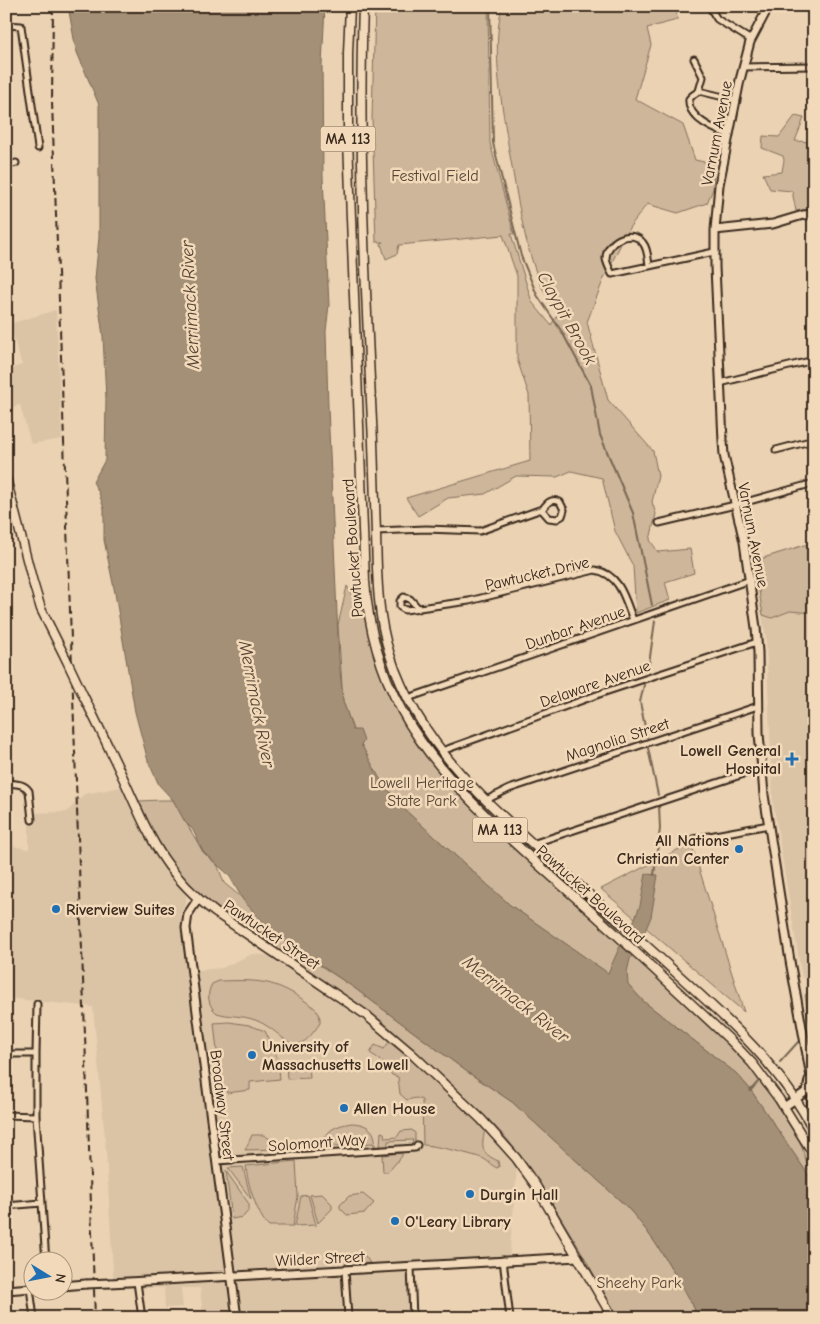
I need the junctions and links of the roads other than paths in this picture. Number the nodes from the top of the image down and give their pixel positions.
1 (350, 6) edge
2 (363, 6) edge
3 (709, 6) edge
4 (770, 6) edge
5 (6, 25) edge
6 (751, 40) junction
7 (694, 59) dead end
8 (814, 66) edge
9 (743, 67) junction
10 (699, 91) junction
11 (736, 100) junction
12 (729, 134) junction
13 (38, 148) dead end
14 (16, 163) dead end
15 (6, 166) edge
16 (814, 214) edge
17 (715, 230) junction
18 (714, 252) junction
19 (649, 266) junction
20 (814, 360) edge
21 (720, 383) junction
22 (814, 440) edge
23 (776, 450) dead end
24 (6, 478) edge
25 (814, 483) edge
26 (735, 505) junction
27 (14, 506) junction
28 (542, 510) junction
29 (659, 523) dead end
30 (6, 527) edge
31 (376, 531) junction
32 (750, 580) junction
33 (419, 609) dead end
34 (633, 620) junction
35 (758, 642) junction
36 (408, 698) junction
37 (758, 706) junction
38 (442, 751) junction
39 (762, 768) junction
40 (6, 783) edge
41 (486, 800) junction
42 (32, 820) dead end
43 (769, 825) junction
44 (693, 839) dead end
45 (532, 844) junction
46 (198, 899) junction
47 (37, 1004) dead end
48 (814, 1045) edge
49 (805, 1049) junction
50 (6, 1054) edge
51 (36, 1054) junction
52 (810, 1075) junction
53 (812, 1098) junction
54 (795, 1100) junction
55 (784, 1106) junction
56 (6, 1115) edge
57 (36, 1116) junction
58 (814, 1119) edge
59 (814, 1131) edge
60 (417, 1145) dead end
61 (814, 1155) edge
62 (216, 1161) junction
63 (42, 1203) junction
64 (6, 1206) edge
65 (45, 1252) edge
66 (578, 1257) junction
67 (503, 1260) junction
68 (411, 1267) junction
69 (345, 1270) junction
70 (232, 1277) junction
71 (137, 1282) junction
72 (72, 1285) edge
73 (22, 1289) edge
74 (6, 1290) edge
75 (32, 1302) edge
76 (34, 1318) edge
77 (142, 1318) edge
78 (237, 1318) edge
79 (348, 1318) edge
80 (413, 1318) edge
81 (510, 1318) edge
82 (613, 1318) edge

1 - 55 main road, Pawtucket Boulevard / MA 113
2 - 31 main road, Pawtucket Boulevard / MA 113
3 - 6 street
4 - 6 main road, Varnum Avenue
5 - 13 street
6 - 9 main road, Varnum Avenue
7 - 10 street
8 - 9 street
9 - 11 main road, Varnum Avenue
10 - 11 street
10 - 12 street
11 - 12 main road, Varnum Avenue
12 - 17 main road, Varnum Avenue
14 - 15 street
16 - 17 main road
17 - 18 main road, Varnum Avenue
18 - 19 street
18 - 21 main road, Varnum Avenue
19 - 19 street
20 - 21 street
21 - 26 main road, Varnum Avenue
22 - 23 street
24 - 27 main road, Pawtucket Street
25 - 26 street
26 - 29 street
26 - 32 main road, Varnum Avenue
27 - 30 main road
27 - 46 main road, Pawtucket Street, bridge
28 - 28 street
28 - 31 street
31 - 36 main road, Pawtucket Boulevard / MA 113
32 - 34 street, Dunbar Avenue
32 - 35 main road, Varnum Avenue
33 - 34 street, Pawtucket Drive
34 - 36 street, Dunbar Avenue
35 - 37 main road, Varnum Avenue
35 - 38 street, Delaware Avenue
36 - 38 main road, Pawtucket Boulevard / MA 113
37 - 39 main road, Varnum Avenue
37 - 41 street, Magnolia Street
38 - 41 main road, Pawtucket Boulevard / MA 113
39 - 43 main road, Varnum Avenue
39 - 45 street
40 - 42 street
41 - 45 main road, Pawtucket Boulevard / MA 113
43 - 44 street
43 - 49 main road, Varnum Avenue
45 - 54 main road, Pawtucket Boulevard / MA 113
46 - 62 main road, Broadway Street
46 - 66 main road, Pawtucket Street
47 - 51 street
48 - 49 street
49 - 52 main road, Varnum Avenue
50 - 51 street
51 - 57 street
52 - 53 main road, Varnum Avenue
52 - 54 main road
53 - 54 main road
53 - 58 main road, Varnum Avenue
54 - 55 main road
54 - 59 main road, MA 113
55 - 61 main road, MA 113
56 - 57 street
57 - 63 street
60 - 62 street, Solomont Way
62 - 70 main road, Broadway Street
63 - 64 street
63 - 65 street
66 - 67 main road, Wilder Street
66 - 82 main road, Pawtucket Street
67 - 68 main road, Wilder Street
67 - 81 street
68 - 69 main road, Wilder Street
68 - 80 street
69 - 70 main road, Wilder Street
69 - 79 street
70 - 71 main road, Wilder Street
70 - 78 main road, Broadway Street
71 - 72 main road, Wilder Street, bridge
71 - 77 street
73 - 74 main road
75 - 76 street

